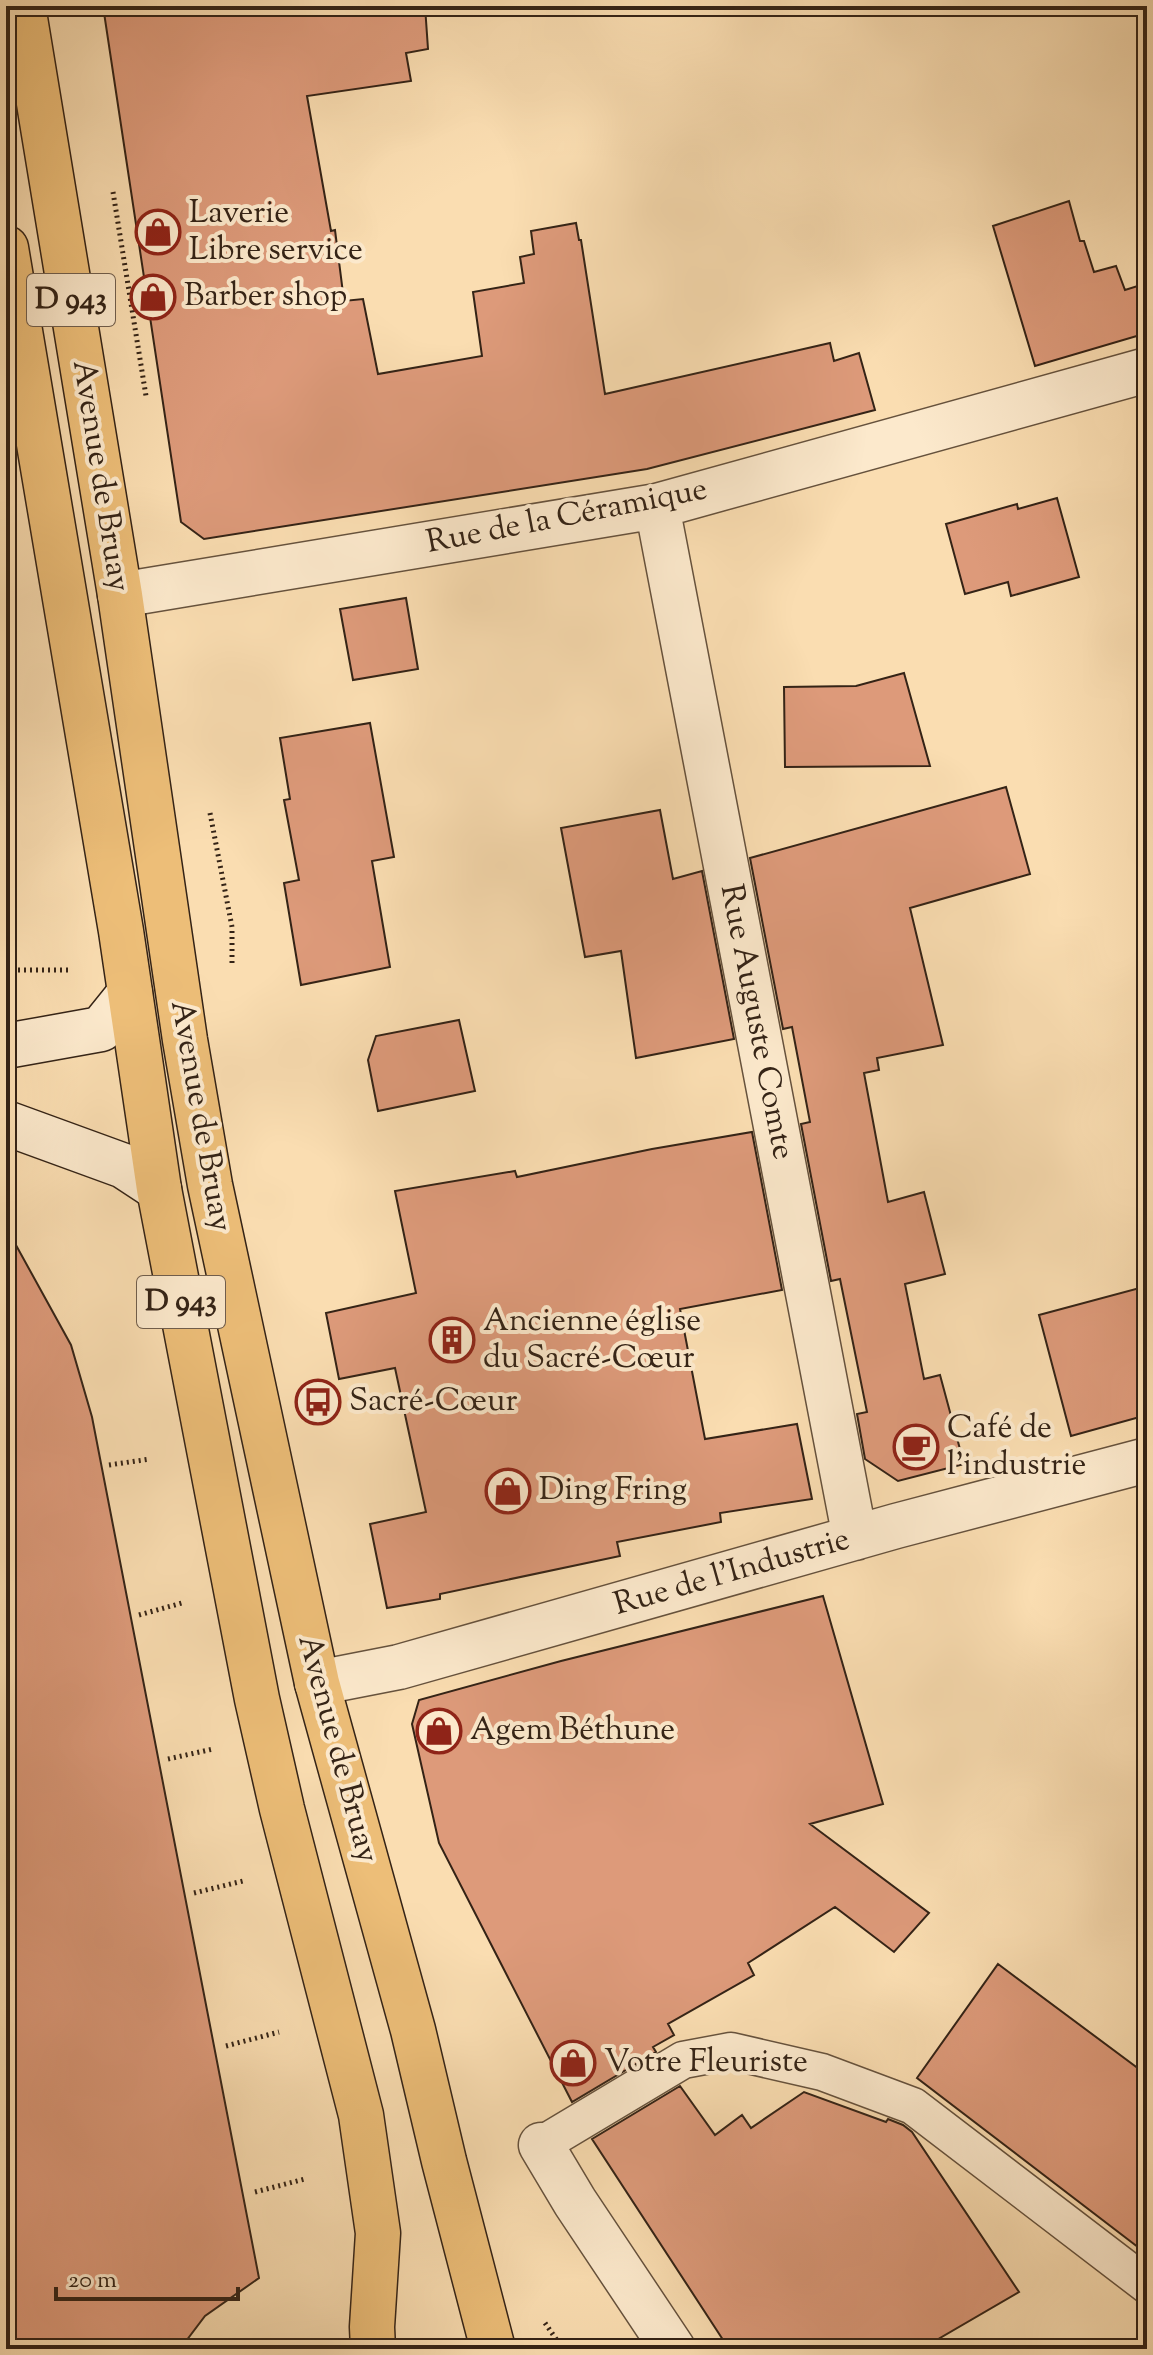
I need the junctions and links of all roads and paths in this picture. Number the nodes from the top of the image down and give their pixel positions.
1 (23, 6) edge
2 (6, 248) edge
3 (1147, 370) edge
4 (657, 506) junction
5 (120, 595) junction
6 (6, 970) edge
7 (130, 993) junction
8 (6, 1002) edge
9 (6, 1046) edge
10 (6, 1123) edge
11 (159, 1189) junction
12 (150, 1459) dead end
13 (1147, 1460) edge
14 (109, 1465) dead end
15 (855, 1538) junction
16 (182, 1603) dead end
17 (139, 1615) dead end
18 (317, 1683) junction
19 (214, 1748) dead end
20 (168, 1759) dead end
21 (243, 1881) dead end
22 (194, 1893) dead end
23 (279, 2032) dead end
24 (226, 2046) dead end
25 (541, 2145) joint
26 (305, 2179) dead end
27 (255, 2192) dead end
28 (1147, 2285) edge
29 (546, 2326) dead end
30 (373, 2349) edge
31 (493, 2349) edge
32 (563, 2349) edge
33 (673, 2349) edge

1 - 5 main road, Avenue de Bruay / D 943
2 - 7 main road, Avenue de Bruay / D 943
3 - 4 street, Rue de la Céramique
4 - 5 street, Rue de la Céramique
4 - 15 street, Rue Auguste Comte
5 - 18 main road, Avenue de Bruay / D 943
6 - 8 path
7 - 9 street
7 - 11 main road, Avenue de Bruay / D 943
10 - 11 street
11 - 30 main road, Avenue de Bruay / D 943
12 - 14 path
13 - 15 street, Rue de l'Industrie
15 - 18 street, Rue de l'Industrie
16 - 17 path
18 - 31 main road, Avenue de Bruay / D 943
19 - 20 path
21 - 22 path
23 - 24 path
25 - 28 lane
25 - 33 street
26 - 27 path
29 - 32 path

